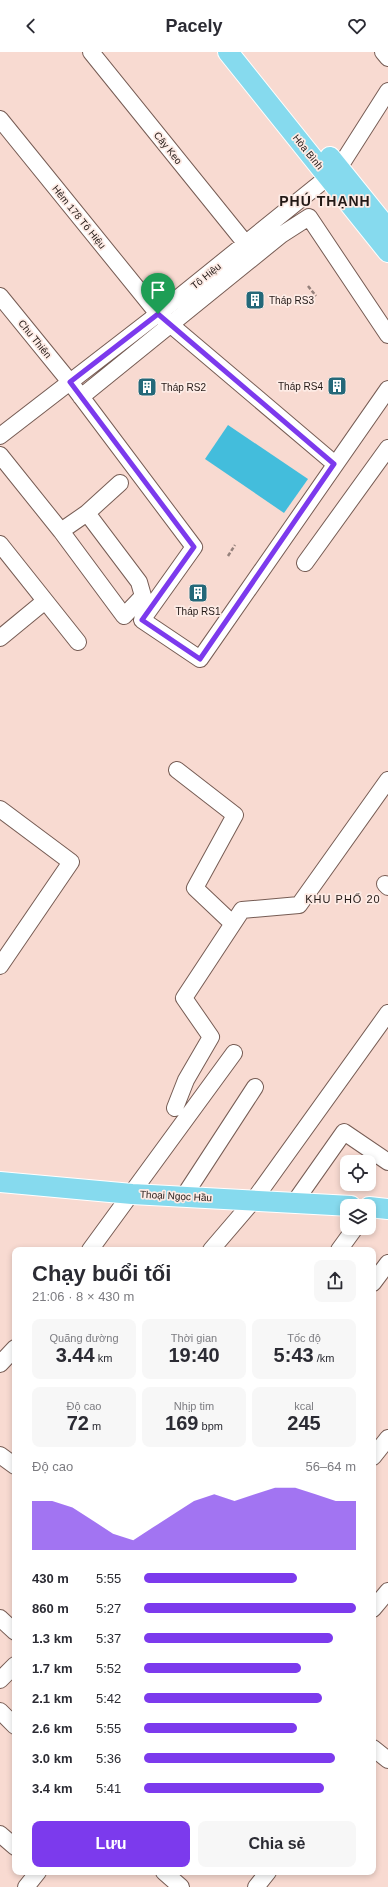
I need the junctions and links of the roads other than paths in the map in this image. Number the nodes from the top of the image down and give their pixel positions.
1 (91, 52) edge
2 (228, 52) edge
3 (246, 52) edge
4 (383, 52) edge
5 (388, 58) edge
6 (388, 91) edge
7 (0, 119) edge
8 (333, 172) junction
9 (388, 229) edge
10 (246, 244) junction
11 (388, 252) edge
12 (0, 296) edge
13 (158, 314) junction
14 (171, 326) junction
15 (388, 335) edge
16 (70, 382) junction
17 (388, 389) edge
18 (81, 397) junction
19 (0, 436) edge
20 (388, 448) edge
21 (0, 454) edge
22 (334, 464) junction
23 (120, 483) dead end
24 (86, 513) junction
25 (61, 531) junction
26 (3, 553) edge
27 (306, 563) dead end
28 (45, 601) junction
29 (0, 638) edge
30 (78, 642) dead end
31 (178, 770) dead end
32 (388, 780) edge
33 (0, 809) edge
34 (232, 924) junction
35 (0, 966) edge
36 (388, 1013) edge
37 (234, 1053) dead end
38 (255, 1086) dead end
39 (175, 1108) dead end
40 (388, 1162) edge
41 (0, 1182) edge
42 (132, 1194) junction
43 (184, 1196) junction
44 (253, 1200) junction
45 (294, 1203) junction
46 (340, 1205) edge
47 (350, 1235) edge
48 (92, 1247) edge
49 (214, 1247) edge
50 (341, 1247) edge
51 (388, 1263) edge
52 (376, 1279) edge
53 (12, 1351) edge
54 (0, 1364) edge
55 (388, 1438) edge
56 (376, 1453) edge
57 (0, 1455) edge
58 (12, 1464) edge
59 (388, 1591) edge
60 (376, 1605) edge
61 (0, 1618) edge
62 (12, 1629) edge
63 (12, 1668) edge
64 (0, 1680) edge
65 (0, 1711) edge
66 (12, 1723) edge
67 (376, 1750) edge
68 (388, 1760) edge
69 (0, 1834) edge
70 (12, 1844) edge
71 (36, 1875) edge
72 (167, 1875) edge
73 (266, 1875) edge
74 (26, 1887) edge
75 (181, 1887) edge
76 (256, 1887) edge

1 - 10 street, Cây Keo
2 - 8 main road, Hòa Bình
3 - 8 main road, Hòa Bình
4 - 5 street
6 - 8 street, Tô Hiệu
7 - 13 street, Hẻm 178 Tô Hiệu
8 - 9 main road, Hòa Bình
8 - 10 street, Tô Hiệu
8 - 11 main road, Hòa Bình
10 - 13 street, Tô Hiệu
12 - 16 street, Chu Thiên
13 - 14 street, Hẻm 178 Tô Hiệu
13 - 16 street, Tô Hiệu
14 - 15 street
14 - 18 street
14 - 22 street, Hẻm 178 Tô Hiệu
16 - 18 street, Chu Thiên
16 - 19 street, Tô Hiệu
17 - 22 street
18 - 22 street, Chu Thiên
20 - 27 street
21 - 25 street
23 - 24 street
24 - 25 street
24 - 25 street
26 - 28 street
28 - 29 street
28 - 30 street
31 - 34 street
32 - 34 street
33 - 35 street
34 - 39 street
36 - 44 street
37 - 42 street
38 - 43 street
40 - 45 street
41 - 42 main road, Thoại Ngọc Hầu
42 - 43 main road, Thoại Ngọc Hầu
42 - 48 street
43 - 44 main road, Thoại Ngọc Hầu
44 - 45 main road, Thoại Ngọc Hầu
44 - 49 street
45 - 46 main road, Thoại Ngọc Hầu
47 - 50 street
51 - 52 street
53 - 54 street
55 - 56 street
57 - 58 street
59 - 60 street
61 - 62 street
63 - 64 street
65 - 66 street
67 - 68 street
69 - 70 street
71 - 74 street
72 - 75 street
73 - 76 street

